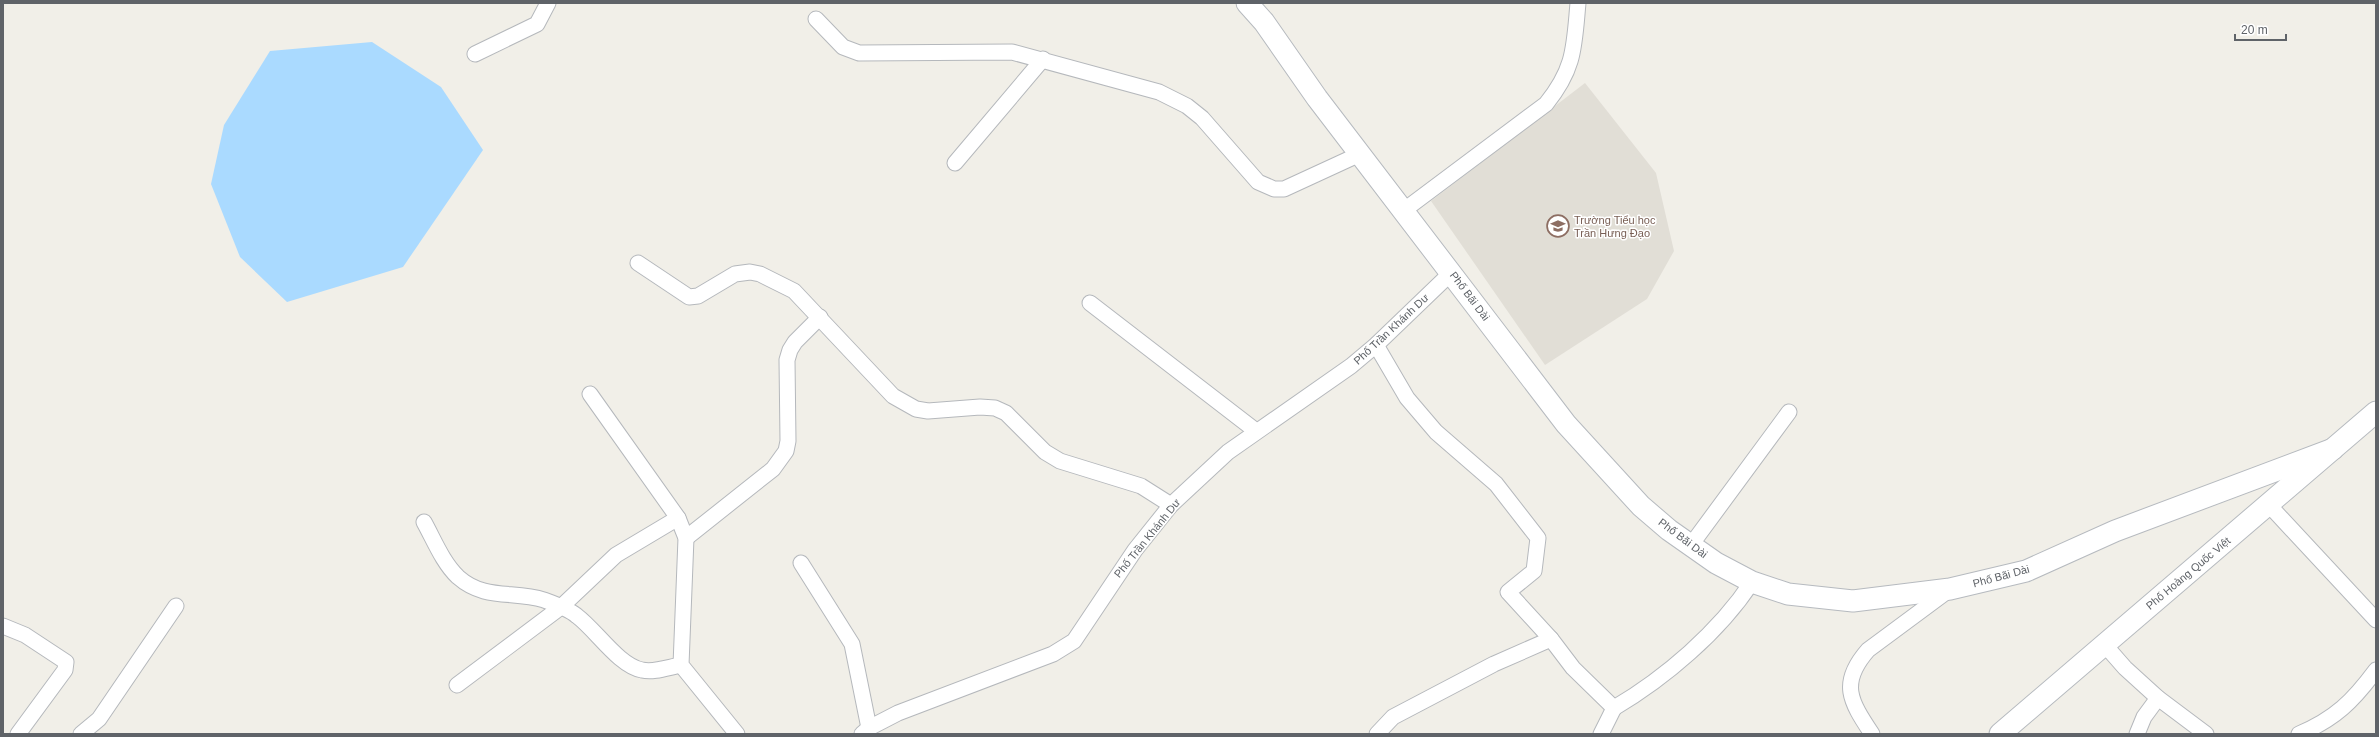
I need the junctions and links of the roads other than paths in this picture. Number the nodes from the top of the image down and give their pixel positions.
1 (548, 3) edge
2 (1247, 3) edge
3 (1578, 3) edge
4 (816, 19) dead end
5 (475, 54) dead end
6 (1042, 59) junction
7 (1360, 154) junction
8 (955, 163) dead end
9 (1403, 211) junction
10 (638, 263) dead end
11 (1452, 272) junction
12 (1090, 303) dead end
13 (820, 317) junction
14 (1376, 345) junction
15 (590, 394) dead end
16 (1789, 412) dead end
17 (2376, 412) edge
18 (1256, 431) junction
19 (2333, 449) junction
20 (2269, 504) junction
21 (1171, 505) junction
22 (678, 518) junction
23 (424, 522) dead end
24 (686, 538) junction
25 (1691, 545) junction
26 (801, 564) dead end
27 (1752, 582) junction
28 (1950, 589) junction
29 (176, 606) dead end
30 (561, 607) junction
31 (2376, 620) edge
32 (3, 626) edge
33 (1550, 639) junction
34 (2104, 644) junction
35 (681, 665) junction
36 (2376, 670) edge
37 (457, 685) dead end
38 (2158, 698) junction
39 (1614, 708) junction
40 (865, 731) edge
41 (18, 734) edge
42 (81, 734) edge
43 (737, 734) edge
44 (1377, 734) edge
45 (1601, 734) edge
46 (1872, 734) edge
47 (2000, 734) edge
48 (2137, 734) edge
49 (2206, 734) edge
50 (2299, 734) edge

1 - 5 street
2 - 7 street, Phố Bãi Dài
3 - 9 street
4 - 6 street
6 - 7 street
6 - 8 street
7 - 9 street, Phố Bãi Dài
9 - 11 street, Phố Bãi Dài
10 - 13 street
11 - 14 street, Phố Trần Khánh Dư
11 - 25 street, Phố Bãi Dài
12 - 18 street
13 - 21 street
13 - 24 street
14 - 18 street, Phố Trần Khánh Dư
14 - 33 street
15 - 22 street
16 - 25 street
17 - 19 street, Phố Hoàng Quốc Việt
18 - 21 street, Phố Trần Khánh Dư
19 - 20 street, Phố Hoàng Quốc Việt
19 - 28 street, Phố Bãi Dài
20 - 31 street
20 - 34 street, Phố Hoàng Quốc Việt
21 - 40 street, Phố Trần Khánh Dư
22 - 24 street
22 - 30 street
23 - 30 street
24 - 35 street
25 - 27 street, Phố Bãi Dài
26 - 40 street
27 - 28 street, Phố Bãi Dài
27 - 39 street
28 - 46 street
29 - 42 street
30 - 35 street
30 - 37 street
32 - 41 street
33 - 39 street
33 - 44 street
34 - 38 street
34 - 47 street, Phố Hoàng Quốc Việt
35 - 43 street
36 - 50 street
38 - 48 street
38 - 49 street
39 - 45 street

